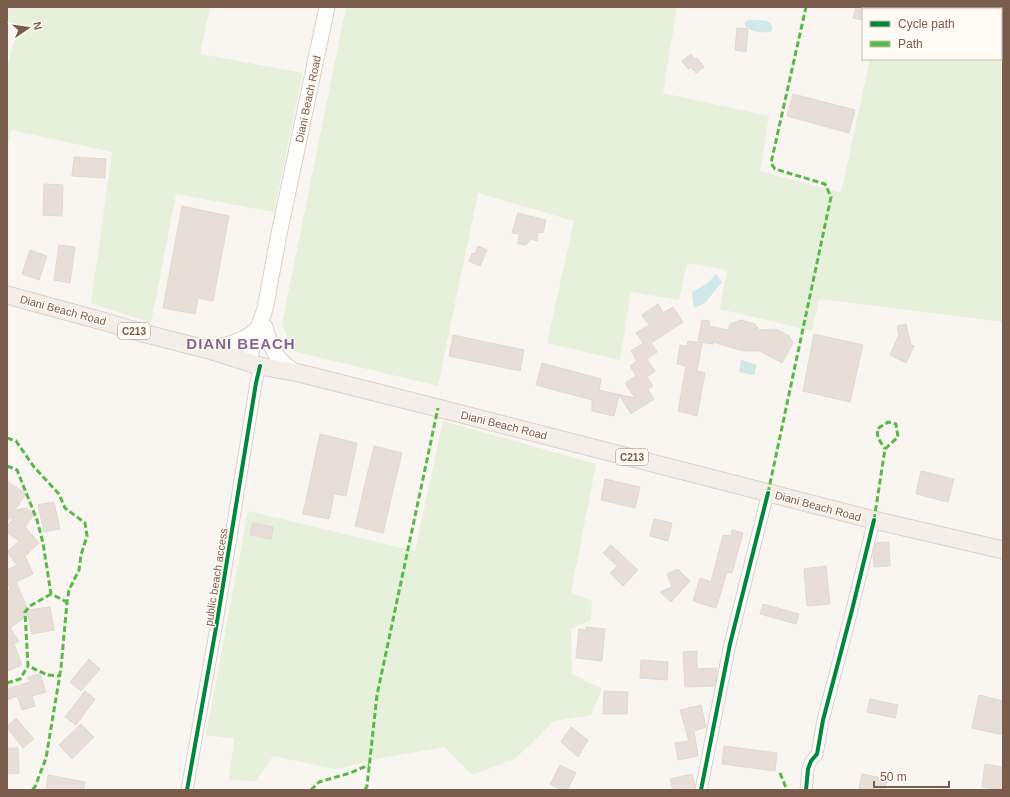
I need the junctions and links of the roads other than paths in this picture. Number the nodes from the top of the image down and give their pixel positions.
1 (327, 7) edge
2 (7, 295) edge
3 (262, 328) junction
4 (208, 350) junction
5 (254, 364) junction
6 (299, 373) junction
7 (768, 492) junction
8 (874, 520) junction
9 (1003, 550) edge
10 (187, 790) edge
11 (701, 790) edge
12 (806, 790) edge

1 - 3 main road, Diani Beach Road
2 - 4 main road, Diani Beach Road / C213
3 - 4 main road
3 - 5 main road
3 - 6 main road
4 - 5 main road, Diani Beach Road / C213
5 - 6 main road, Diani Beach Road / C213
5 - 10 street, public beach access
6 - 7 main road, Diani Beach Road / C213
7 - 8 main road, Diani Beach Road / C213
7 - 11 street
8 - 9 main road, Diani Beach Road / C213
8 - 12 street

